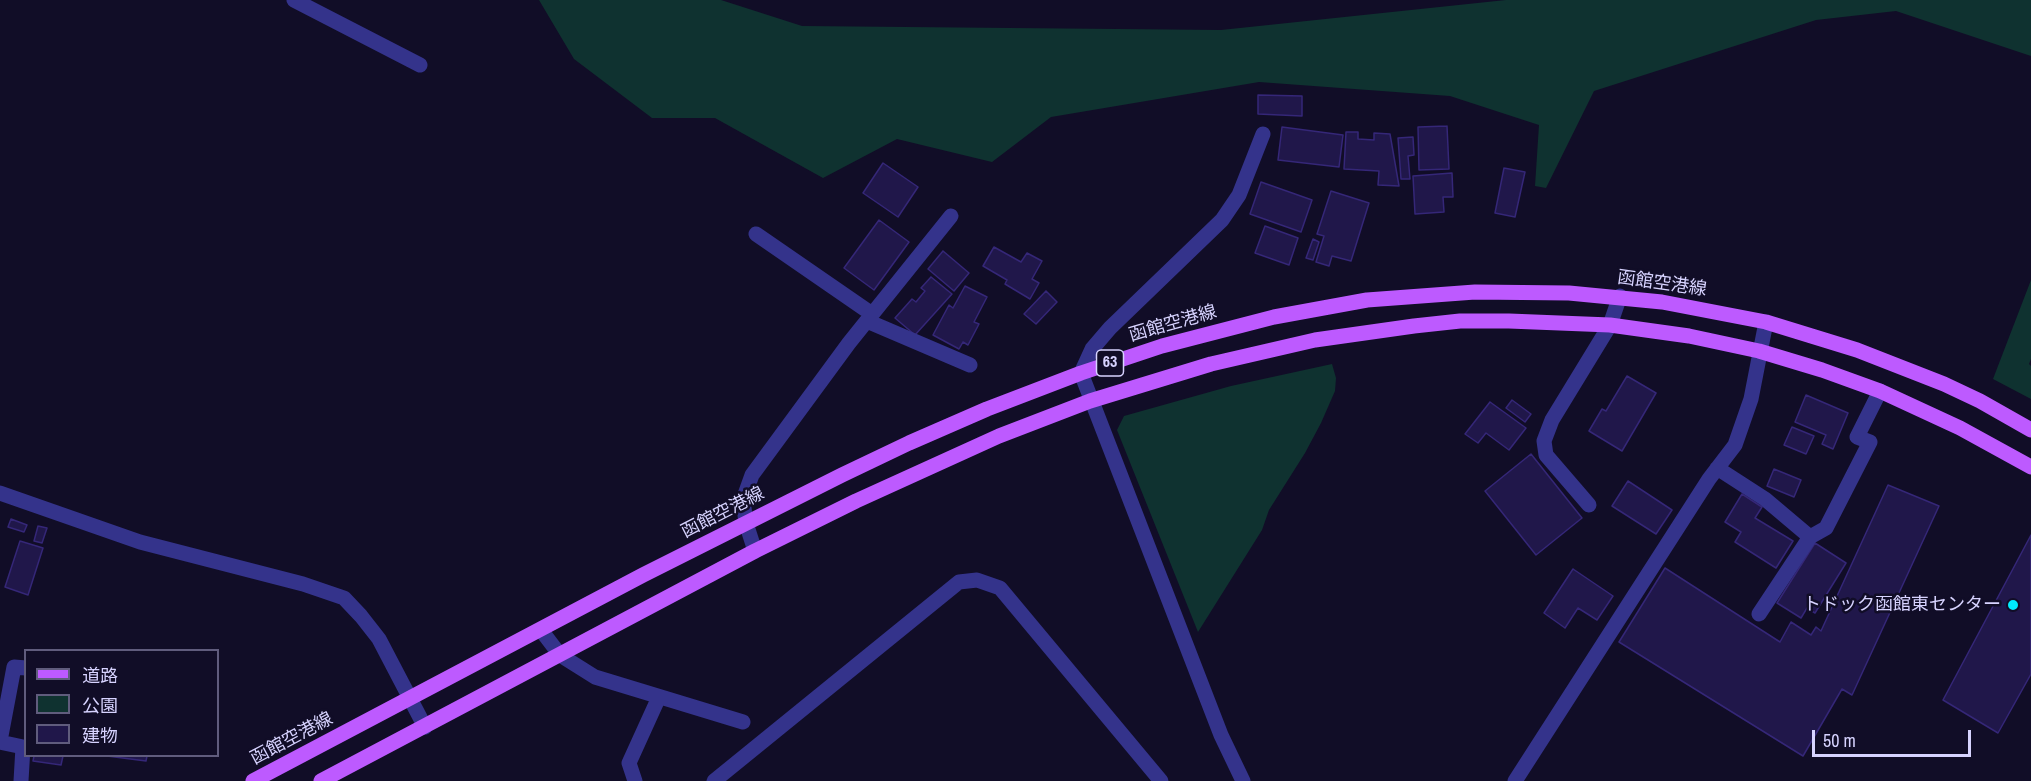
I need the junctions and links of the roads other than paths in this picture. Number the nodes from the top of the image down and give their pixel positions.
1 (294, 0) edge
2 (420, 65) dead end
3 (1263, 134) dead end
4 (951, 216) dead end
5 (756, 234) dead end
6 (1620, 296) junction
7 (870, 317) junction
8 (1766, 322) junction
9 (1610, 325) junction
10 (1759, 351) junction
11 (970, 365) dead end
12 (1081, 373) junction
13 (1880, 391) junction
14 (1090, 401) junction
15 (2031, 430) edge
16 (2031, 467) edge
17 (1717, 468) junction
18 (0, 493) edge
19 (1589, 505) dead end
20 (746, 523) junction
21 (1810, 537) junction
22 (755, 551) junction
23 (1759, 614) dead end
24 (541, 630) junction
25 (560, 655) junction
26 (24, 668) edge
27 (659, 697) junction
28 (411, 699) junction
29 (743, 722) dead end
30 (425, 727) junction
31 (0, 741) edge
32 (21, 781) edge
33 (253, 781) edge
34 (321, 781) edge
35 (636, 781) edge
36 (714, 781) edge
37 (1161, 781) edge
38 (1243, 781) edge
39 (1515, 781) edge

1 - 2 street
3 - 12 street
4 - 7 street
5 - 7 street
6 - 8 main road, 函館空港線 / 63
6 - 9 street
6 - 12 main road, 函館空港線 / 63
7 - 11 street
7 - 20 street
8 - 10 street
8 - 15 main road, 函館空港線 / 63
9 - 10 main road, 63
9 - 14 main road, 63
9 - 19 street
10 - 13 main road, 63
10 - 17 street
12 - 14 street
12 - 20 main road, 函館空港線 / 63
13 - 16 main road, 63
13 - 21 street
14 - 22 main road, 63
14 - 38 street
17 - 21 street
17 - 39 street
18 - 28 street
20 - 22 street
20 - 24 main road, 函館空港線 / 63
21 - 23 street
22 - 25 main road, 63
24 - 25 street
24 - 28 main road, 函館空港線 / 63
25 - 27 street
25 - 30 main road, 63
26 - 31 street
27 - 29 street
27 - 35 street
28 - 30 street
28 - 33 main road, 函館空港線 / 63
30 - 34 main road, 63
31 - 32 street
36 - 37 street

